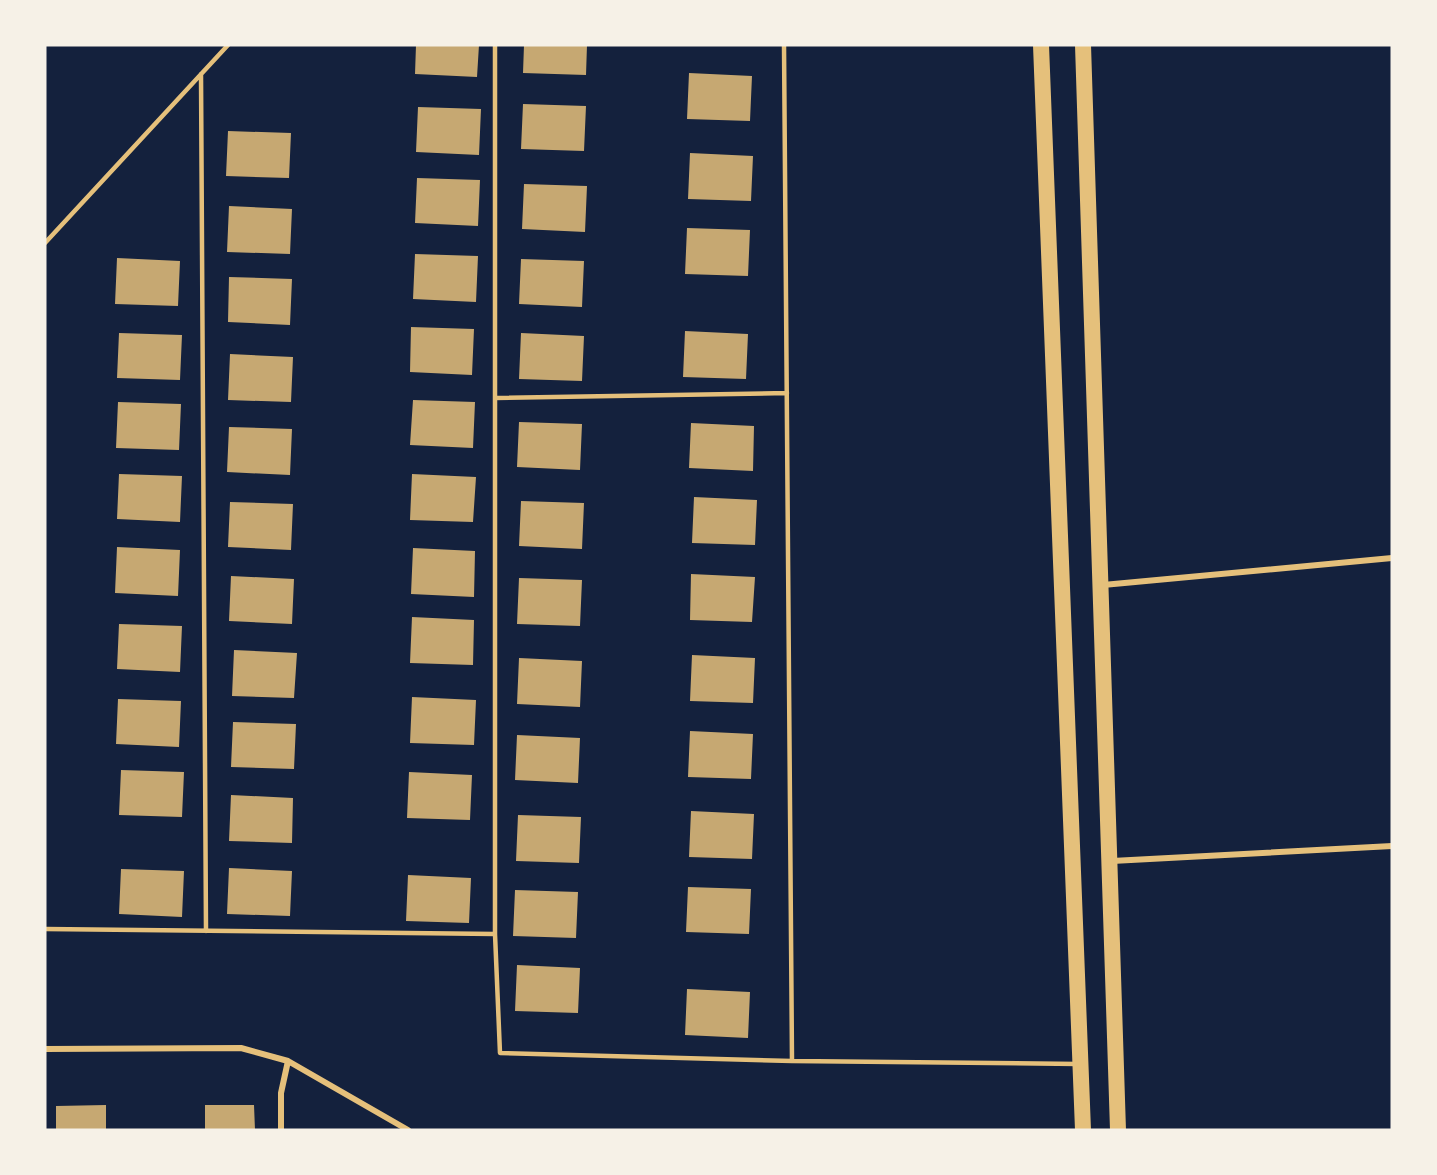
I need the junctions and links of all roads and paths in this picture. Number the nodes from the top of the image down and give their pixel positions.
1 (228, 45) edge
2 (495, 45) edge
3 (784, 45) edge
4 (1041, 45) edge
5 (1083, 45) edge
6 (201, 74) junction
7 (45, 243) edge
8 (787, 393) junction
9 (495, 398) junction
10 (1392, 558) edge
11 (1102, 585) junction
12 (1392, 846) edge
13 (1112, 861) junction
14 (45, 929) edge
15 (206, 931) junction
16 (495, 934) junction
17 (45, 1049) edge
18 (288, 1061) junction
19 (792, 1061) junction
20 (1081, 1064) junction
21 (281, 1130) edge
22 (408, 1130) edge
23 (1083, 1130) edge
24 (1119, 1130) edge

1 - 6 lane
2 - 9 lane
3 - 8 lane
4 - 20 highway
5 - 11 highway
6 - 7 lane
6 - 15 lane
8 - 9 lane
8 - 19 lane
9 - 16 lane
10 - 11 street
11 - 13 highway
12 - 13 street
13 - 24 highway
14 - 15 lane
15 - 16 lane
16 - 19 lane
17 - 18 street
18 - 21 street
18 - 22 street
19 - 20 lane
20 - 23 highway

